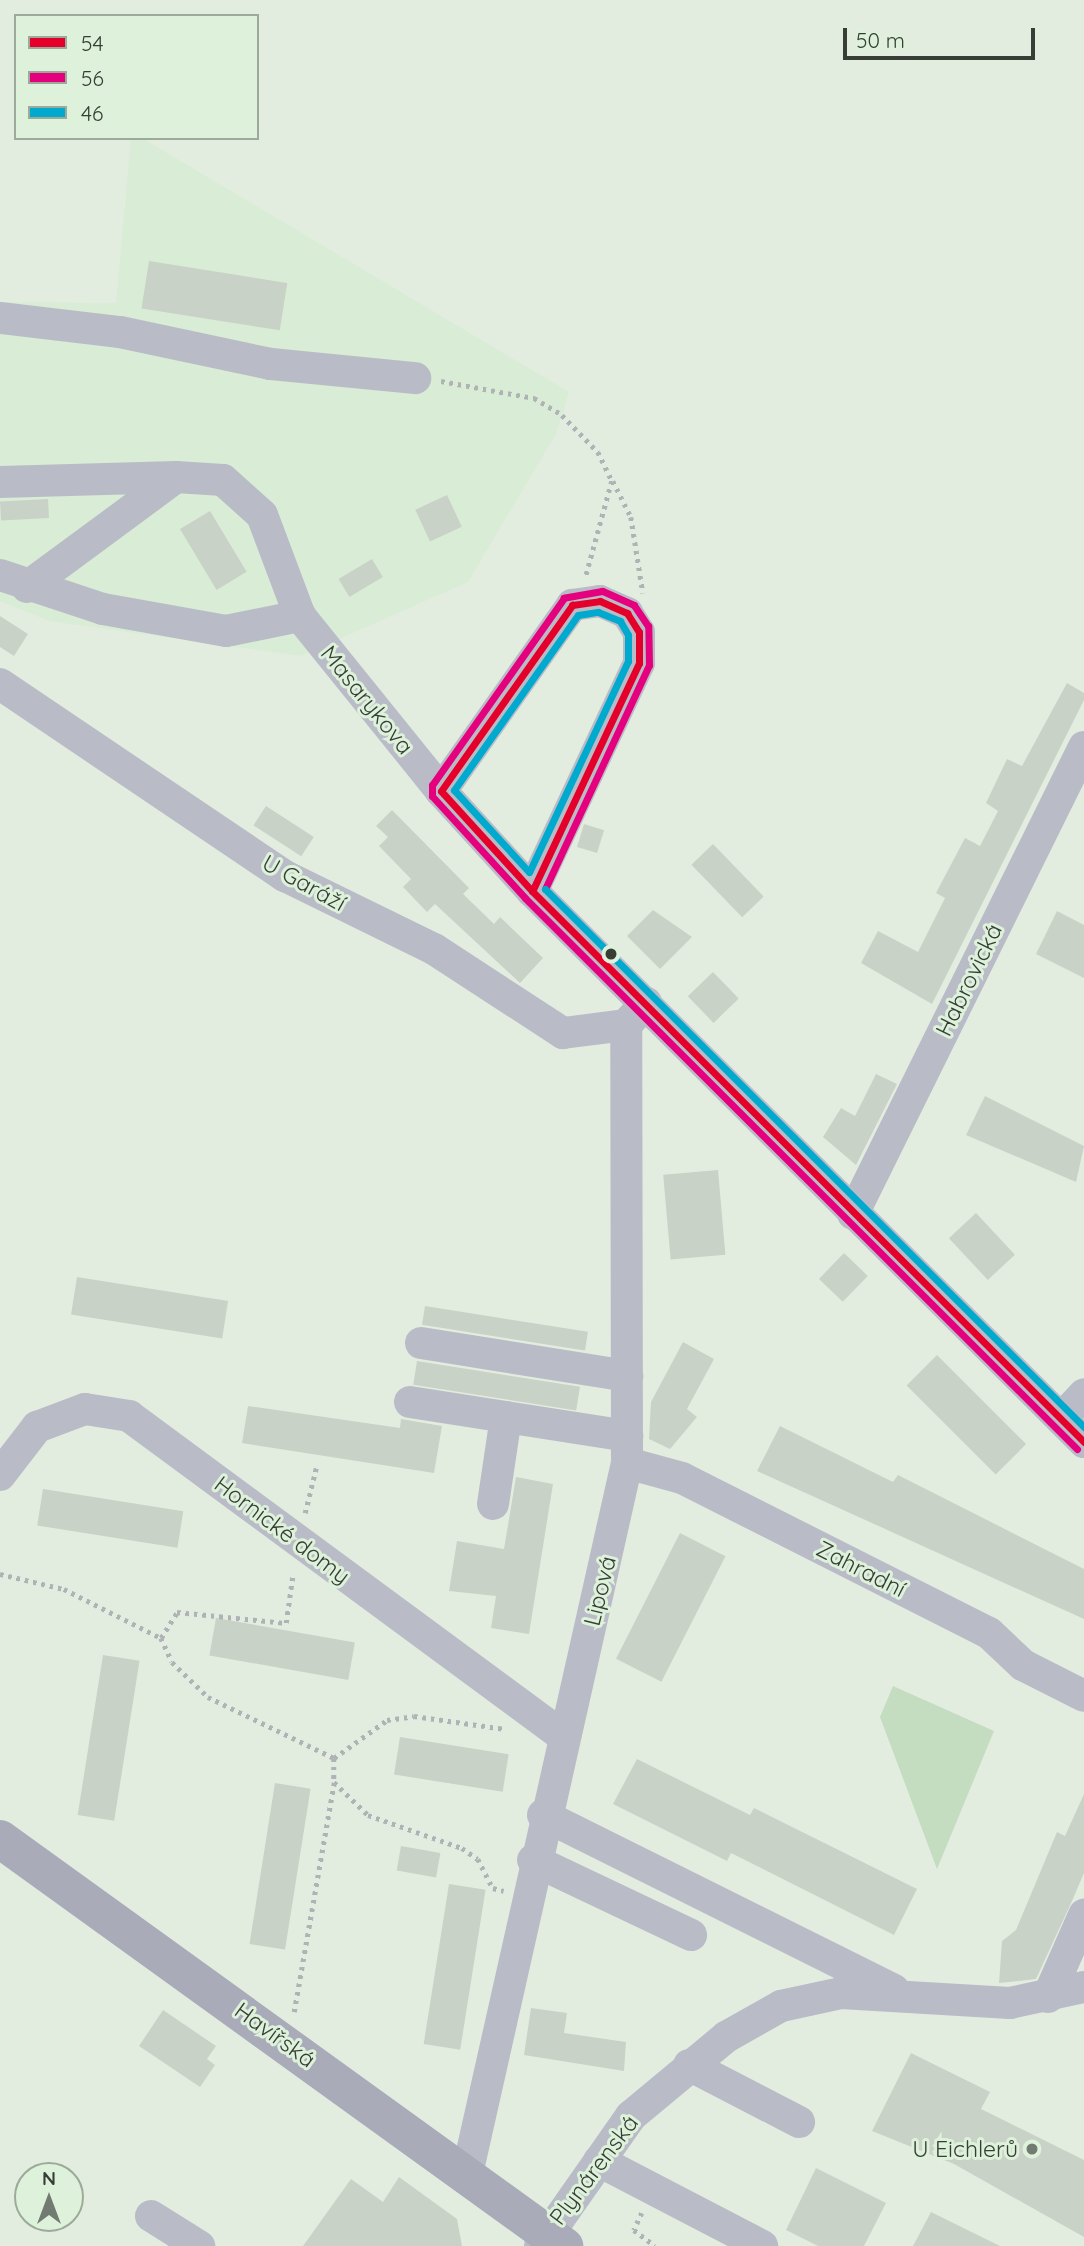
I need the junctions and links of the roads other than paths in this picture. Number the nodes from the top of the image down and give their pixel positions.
1 (0, 318) edge
2 (415, 378) road end
3 (176, 477) junction
4 (0, 482) edge
5 (14, 581) edge
6 (300, 616) junction
7 (0, 684) edge
8 (1084, 747) edge
9 (440, 791) junction
10 (532, 891) junction
11 (636, 1014) junction
12 (853, 1214) junction
13 (421, 1343) dead end
14 (627, 1376) junction
15 (1084, 1394) edge
16 (410, 1402) dead end
17 (506, 1417) junction
18 (1061, 1419) junction
19 (1084, 1441) edge
20 (627, 1449) junction
21 (0, 1475) edge
22 (493, 1504) dead end
23 (1084, 1696) edge
24 (563, 1736) junction
25 (543, 1815) junction
26 (0, 1839) edge
27 (533, 1860) junction
28 (1084, 1915) edge
29 (691, 1936) dead end
30 (1084, 1987) edge
31 (901, 1994) junction
32 (1048, 1997) junction
33 (689, 2065) junction
34 (799, 2122) dead end
35 (598, 2161) junction
36 (467, 2174) junction
37 (151, 2216) dead end
38 (550, 2242) edge
39 (199, 2246) edge
40 (762, 2246) edge

1 - 2 street
3 - 4 street, Masarykova
3 - 5 street
3 - 6 street, Masarykova
5 - 6 street
6 - 9 street, Masarykova
7 - 11 street, U Garáží
8 - 12 street, Habrovická
9 - 10 street, Masarykova
9 - 10 street
10 - 11 street, Masarykova
11 - 12 street, Masarykova
11 - 14 street, Lipová
12 - 18 street, Masarykova
13 - 14 street
14 - 20 street, Lipová
15 - 18 street
16 - 17 street, Zahradní
17 - 20 street, Zahradní
17 - 22 street
18 - 19 street, Masarykova
20 - 23 street, Zahradní
20 - 24 street, Lipová
21 - 24 street, Hornické domy
24 - 25 street, Lipová
25 - 27 street, Lipová
25 - 31 street, Plynárenská
26 - 36 main road, Havířská
27 - 29 street
27 - 36 street, Lipová
28 - 32 street
30 - 32 street, Plynárenská
31 - 32 street, Plynárenská
31 - 33 street, Plynárenská
33 - 34 street
33 - 35 street, Plynárenská
35 - 38 street, Plynárenská
35 - 40 street
36 - 38 main road, Havířská
37 - 39 street

